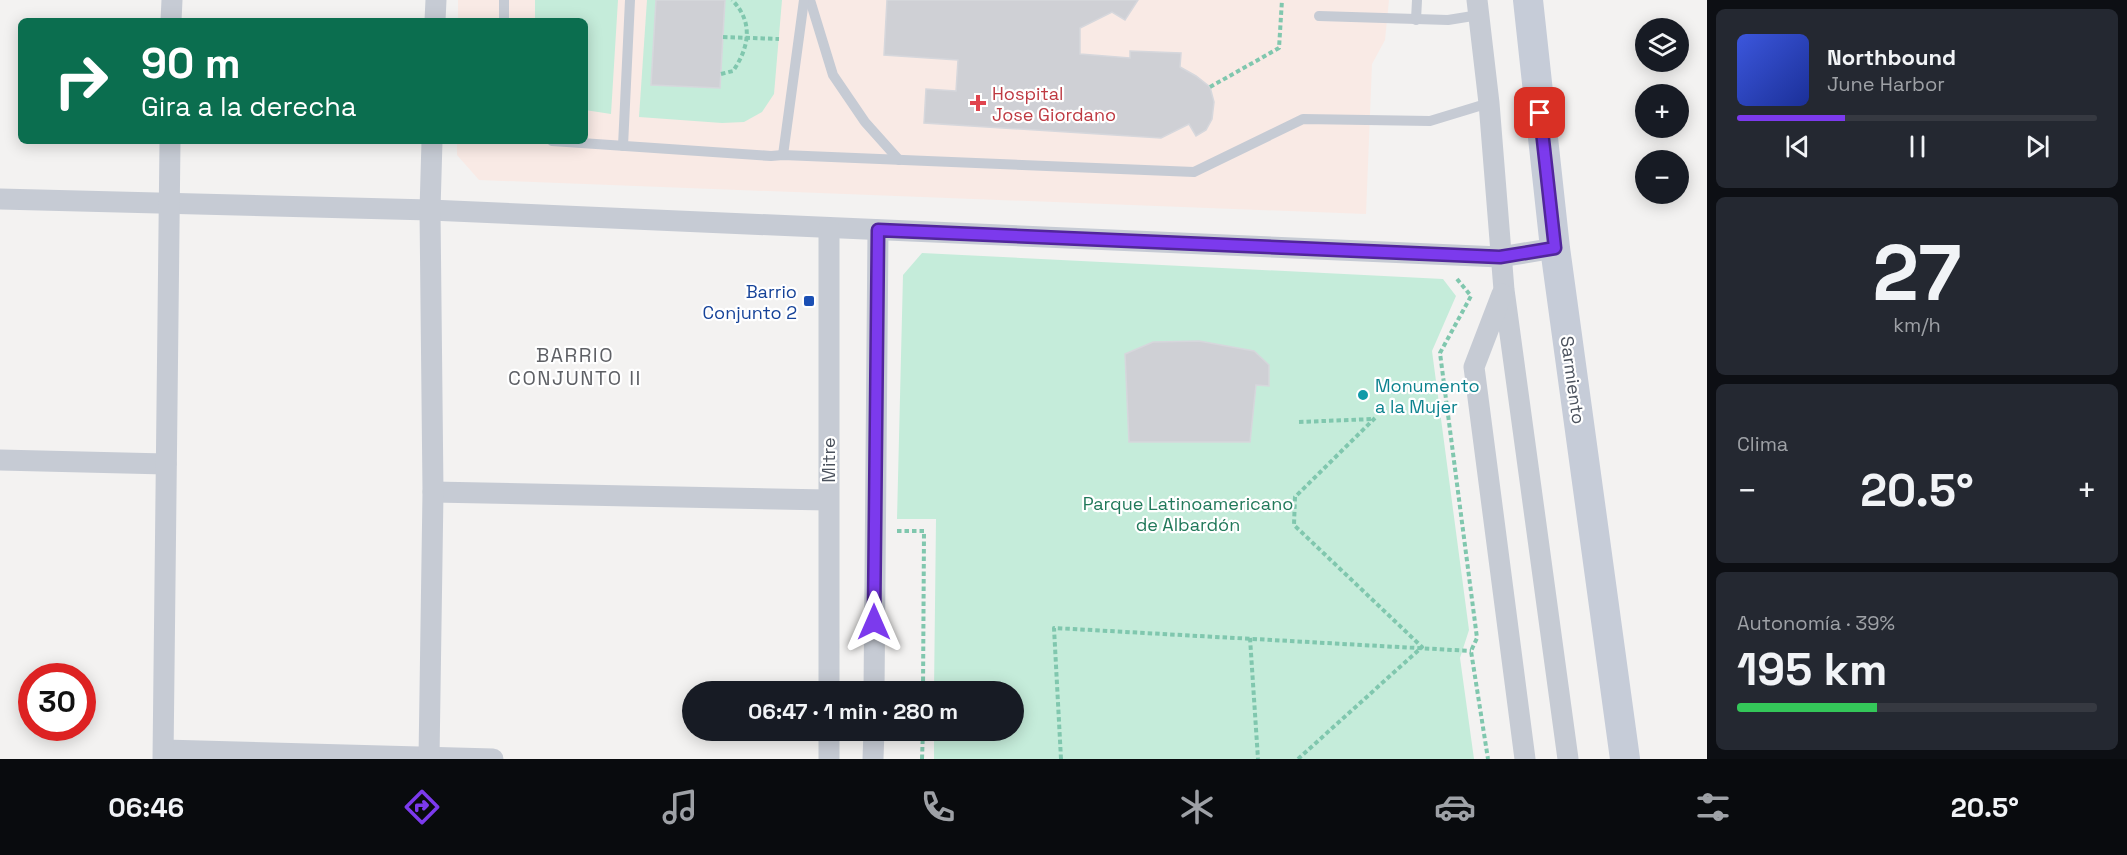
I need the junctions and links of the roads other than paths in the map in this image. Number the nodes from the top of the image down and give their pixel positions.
1 (172, 0) edge
2 (436, 0) edge
3 (504, 0) edge
4 (630, 0) edge
5 (804, 0) edge
6 (810, 0) edge
7 (1417, 0) edge
8 (1528, 0) edge
9 (1478, 8) edge
10 (1319, 16) dead end
11 (171, 18) edge
12 (435, 18) edge
13 (504, 18) edge
14 (1416, 20) junction
15 (1489, 103) junction
16 (170, 144) edge
17 (432, 144) edge
18 (588, 144) edge
19 (623, 146) junction
20 (783, 155) junction
21 (899, 160) junction
22 (0, 199) edge
23 (169, 204) junction
24 (429, 210) junction
25 (829, 228) junction
26 (878, 230) junction
27 (1555, 248) junction
28 (1500, 257) junction
29 (1504, 290) junction
30 (0, 460) edge
31 (166, 464) junction
32 (433, 492) junction
33 (828, 500) junction
34 (829, 681) edge
35 (874, 681) edge
36 (829, 741) edge
37 (874, 741) edge
38 (163, 754) edge
39 (429, 758) edge
40 (493, 759) edge
41 (829, 759) edge
42 (873, 759) edge
43 (1525, 759) edge
44 (1568, 759) edge
45 (1625, 759) edge

1 - 11 street
2 - 12 street
3 - 13 lane
4 - 19 lane
5 - 20 lane
6 - 21 lane
7 - 14 lane
8 - 27 main road, Sarmiento
9 - 14 lane
9 - 15 street
10 - 14 lane
15 - 21 lane
15 - 28 street
16 - 23 street
17 - 24 street
18 - 19 lane
19 - 20 lane
20 - 21 lane
22 - 23 street
23 - 24 street
23 - 31 street
24 - 25 street
24 - 32 street
25 - 26 street
25 - 33 street, Mitre
26 - 28 street
26 - 35 street
27 - 28 street
27 - 45 main road, Sarmiento
28 - 29 street
29 - 43 street
29 - 44 street
30 - 31 street
31 - 38 street
32 - 33 street
32 - 39 street
33 - 34 street, Mitre
36 - 41 street
37 - 42 street
38 - 39 street
39 - 40 street

